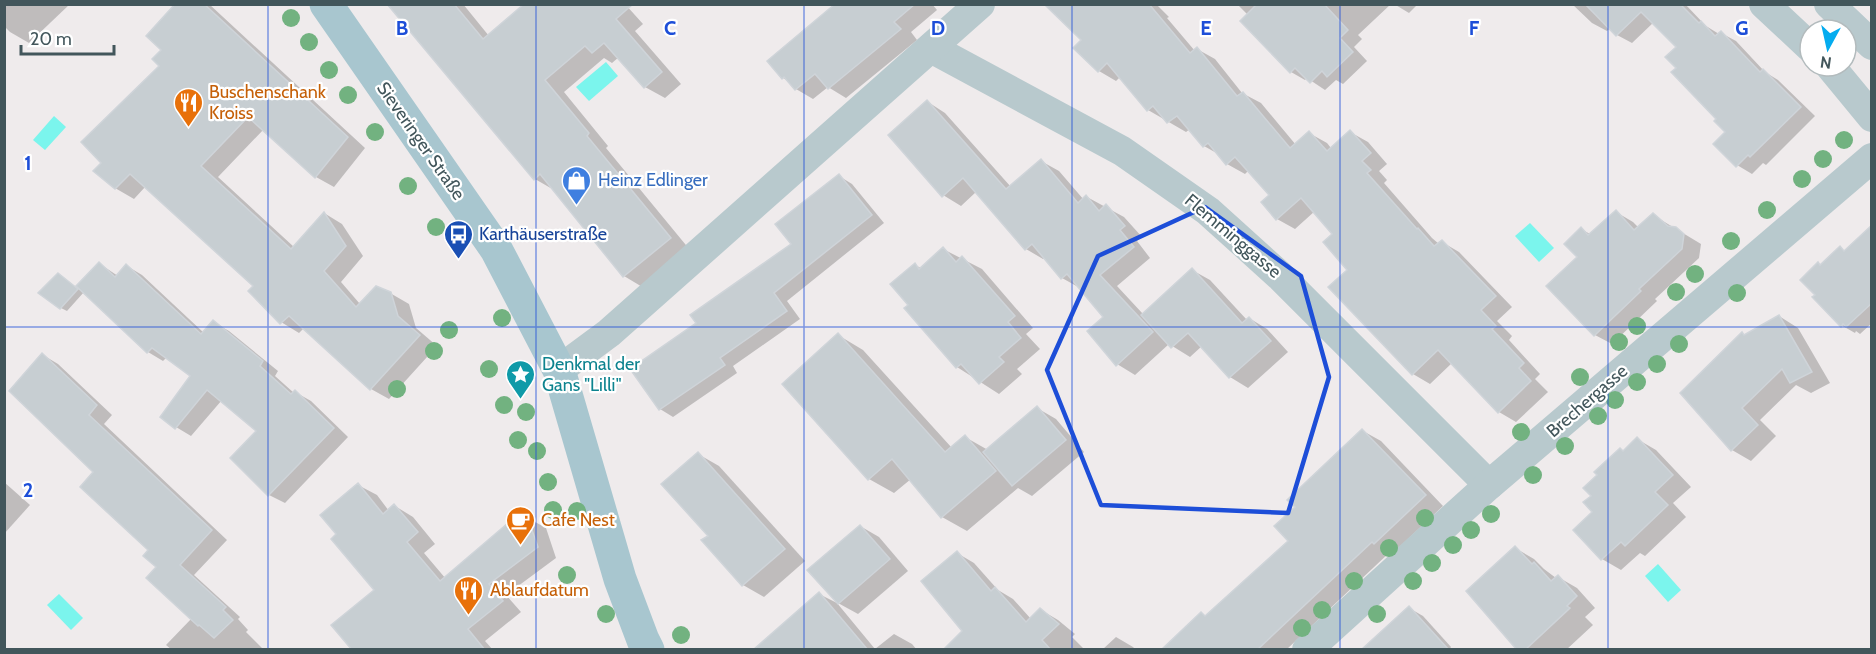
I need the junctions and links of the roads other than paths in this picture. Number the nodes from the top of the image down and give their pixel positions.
1 (326, 4) edge
2 (980, 4) edge
3 (1764, 4) edge
4 (1829, 4) edge
5 (1798, 36) edge
6 (1872, 45) edge
7 (931, 48) junction
8 (1840, 78) edge
9 (1872, 117) edge
10 (1872, 158) edge
11 (559, 370) junction
12 (1489, 485) junction
13 (648, 650) edge
14 (1307, 650) edge

1 - 11 main road, Sieveringer Straße
2 - 7 street
3 - 5 street
4 - 6 street
7 - 11 street
7 - 12 street, Flemminggasse
8 - 9 street
10 - 12 street, Brechergasse
11 - 13 main road, Sieveringer Straße
12 - 14 street, Brechergasse

